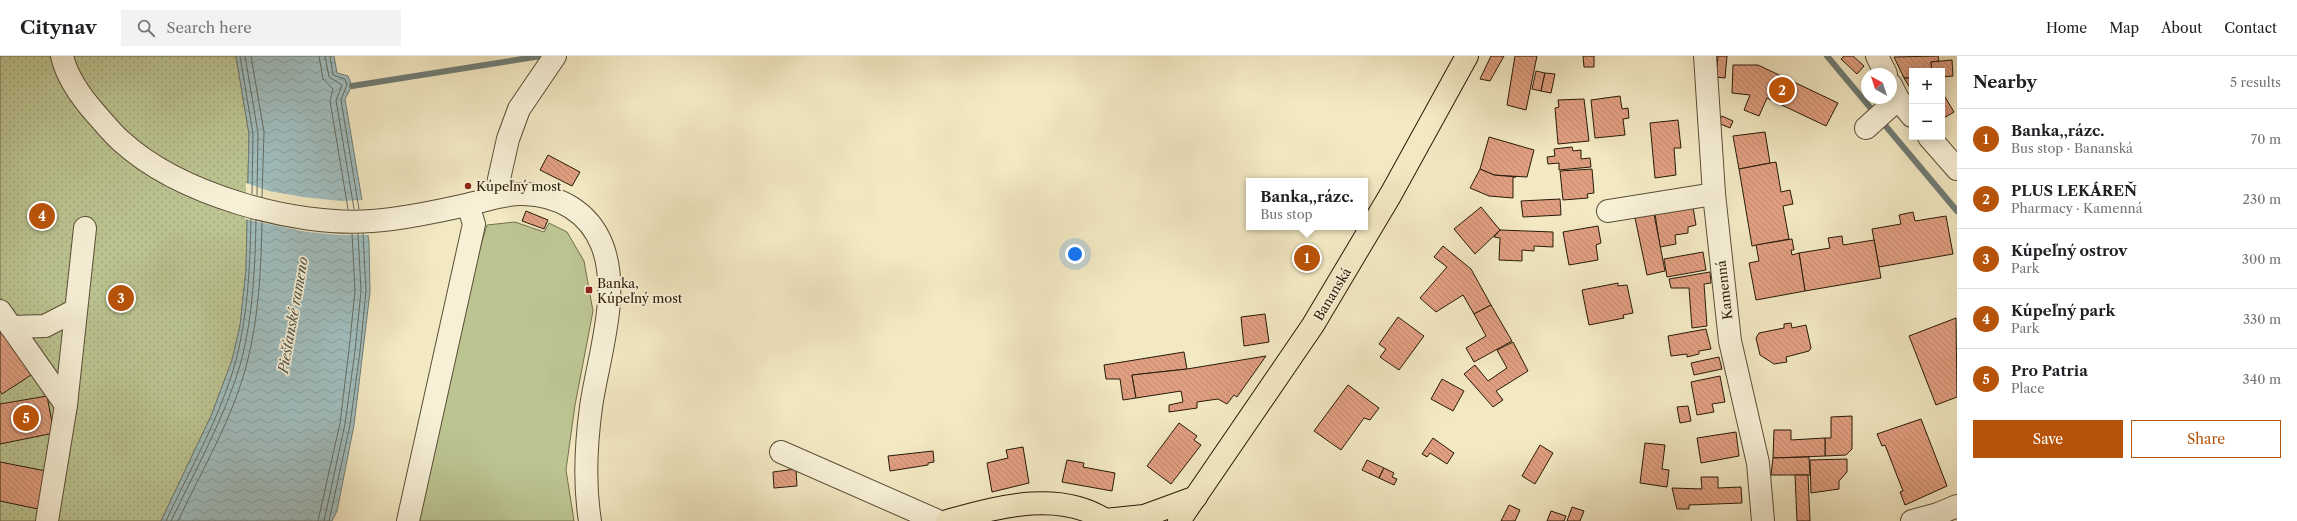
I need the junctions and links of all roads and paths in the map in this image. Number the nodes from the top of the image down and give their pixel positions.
1 (62, 56) edge
2 (1467, 56) edge
3 (1705, 56) edge
4 (1877, 56) edge
5 (552, 61) edge
6 (1883, 68) edge
7 (1897, 102) edge
8 (1886, 104) edge
9 (1909, 113) edge
10 (1866, 128) dead end
11 (1932, 140) edge
12 (1957, 169) edge
13 (1714, 194) junction
14 (495, 197) junction
15 (458, 207) junction
16 (1608, 211) dead end
17 (85, 228) dead end
18 (76, 310) junction
19 (6, 319) edge
20 (66, 405) junction
21 (781, 452) dead end
22 (1196, 497) junction
23 (1957, 506) edge
24 (1106, 520) edge
25 (47, 521) edge
26 (408, 521) edge
27 (590, 521) edge
28 (938, 521) edge
29 (947, 521) edge
30 (1179, 521) edge
31 (1762, 521) edge
32 (1912, 521) edge

1 - 15 street
2 - 22 main road, Bananská
3 - 13 street, Kamenná
4 - 6 street
5 - 14 street
7 - 9 street
8 - 10 street
11 - 12 street
13 - 16 street
13 - 31 street, Kamenná
14 - 15 street
14 - 27 street
15 - 26 street
17 - 18 street
18 - 19 street
18 - 20 street
19 - 20 street
20 - 25 street
21 - 28 street
22 - 24 main road
22 - 30 main road, Bananská
23 - 32 street
24 - 29 main road

